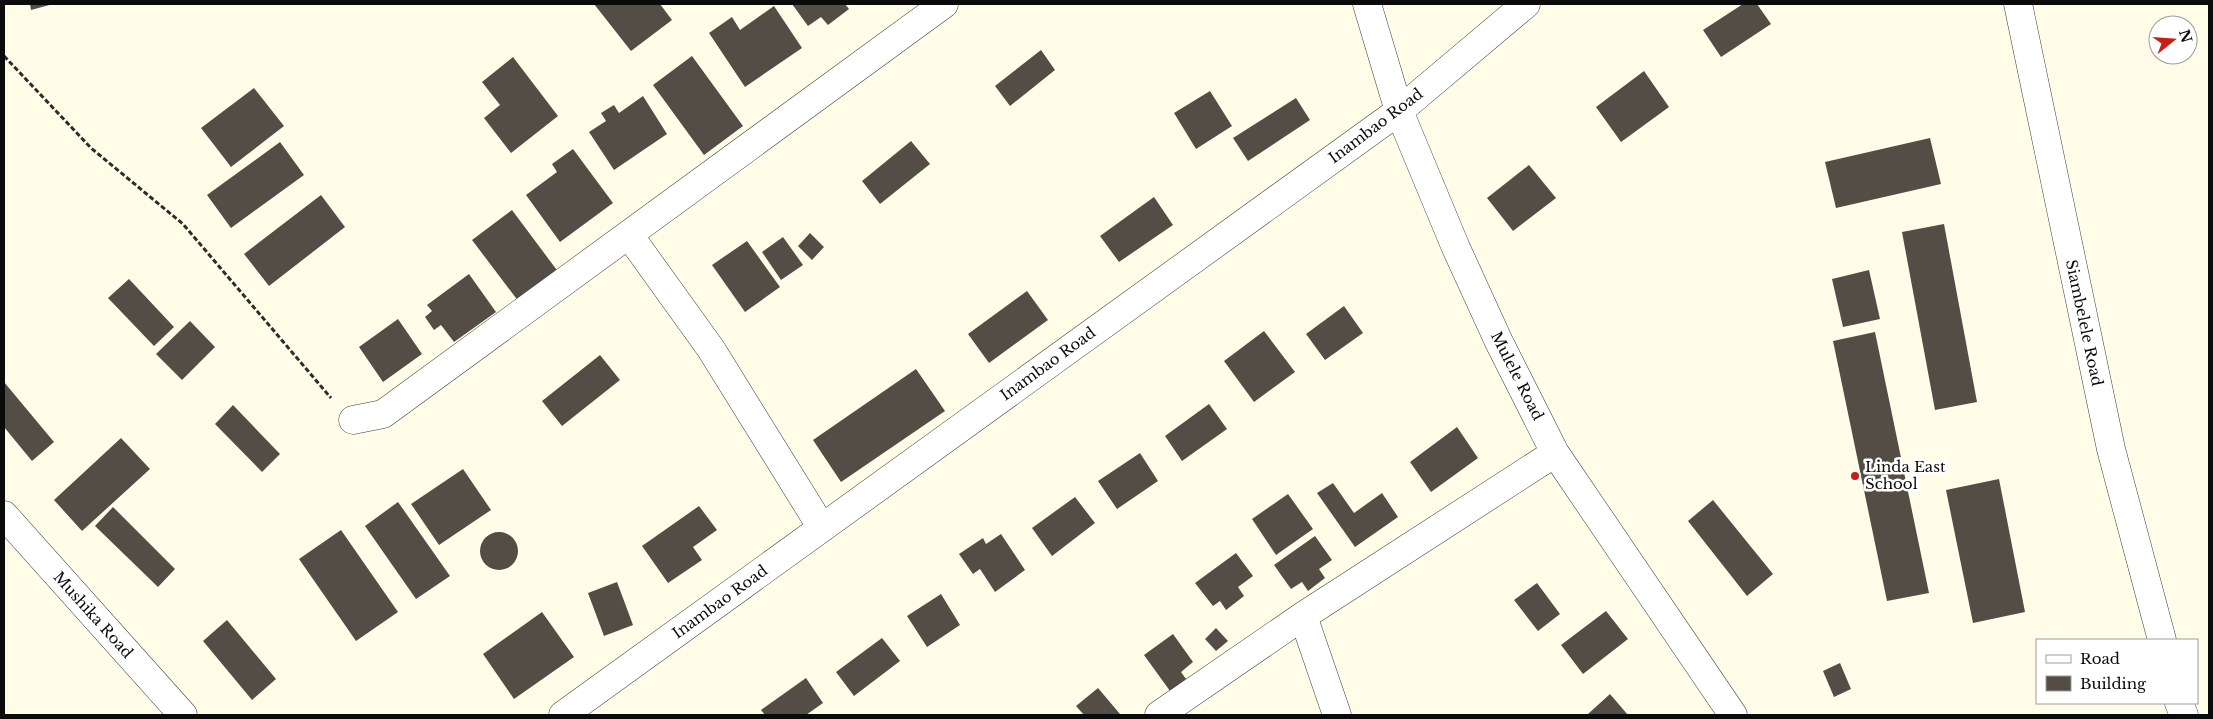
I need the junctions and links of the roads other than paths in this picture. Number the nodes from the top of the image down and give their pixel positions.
1 (944, 4) edge
2 (1367, 4) edge
3 (1526, 4) edge
4 (2018, 4) edge
5 (1399, 111) junction
6 (629, 235) junction
7 (353, 420) road end
8 (1556, 453) junction
9 (4, 515) edge
10 (822, 528) junction
11 (1303, 616) junction
12 (2162, 639) edge
13 (183, 715) edge
14 (563, 715) edge
15 (1159, 715) edge
16 (1337, 715) edge
17 (1732, 715) edge

1 - 6 street
2 - 5 street, Mulele Road
3 - 5 street, Inambao Road
4 - 12 street, Siambelele Road
5 - 8 street, Mulele Road
5 - 10 street, Inambao Road
6 - 7 street
6 - 10 street
8 - 11 street
8 - 17 street, Mulele Road
9 - 13 street, Mushika Road
10 - 14 street, Inambao Road
11 - 15 street
11 - 16 street

